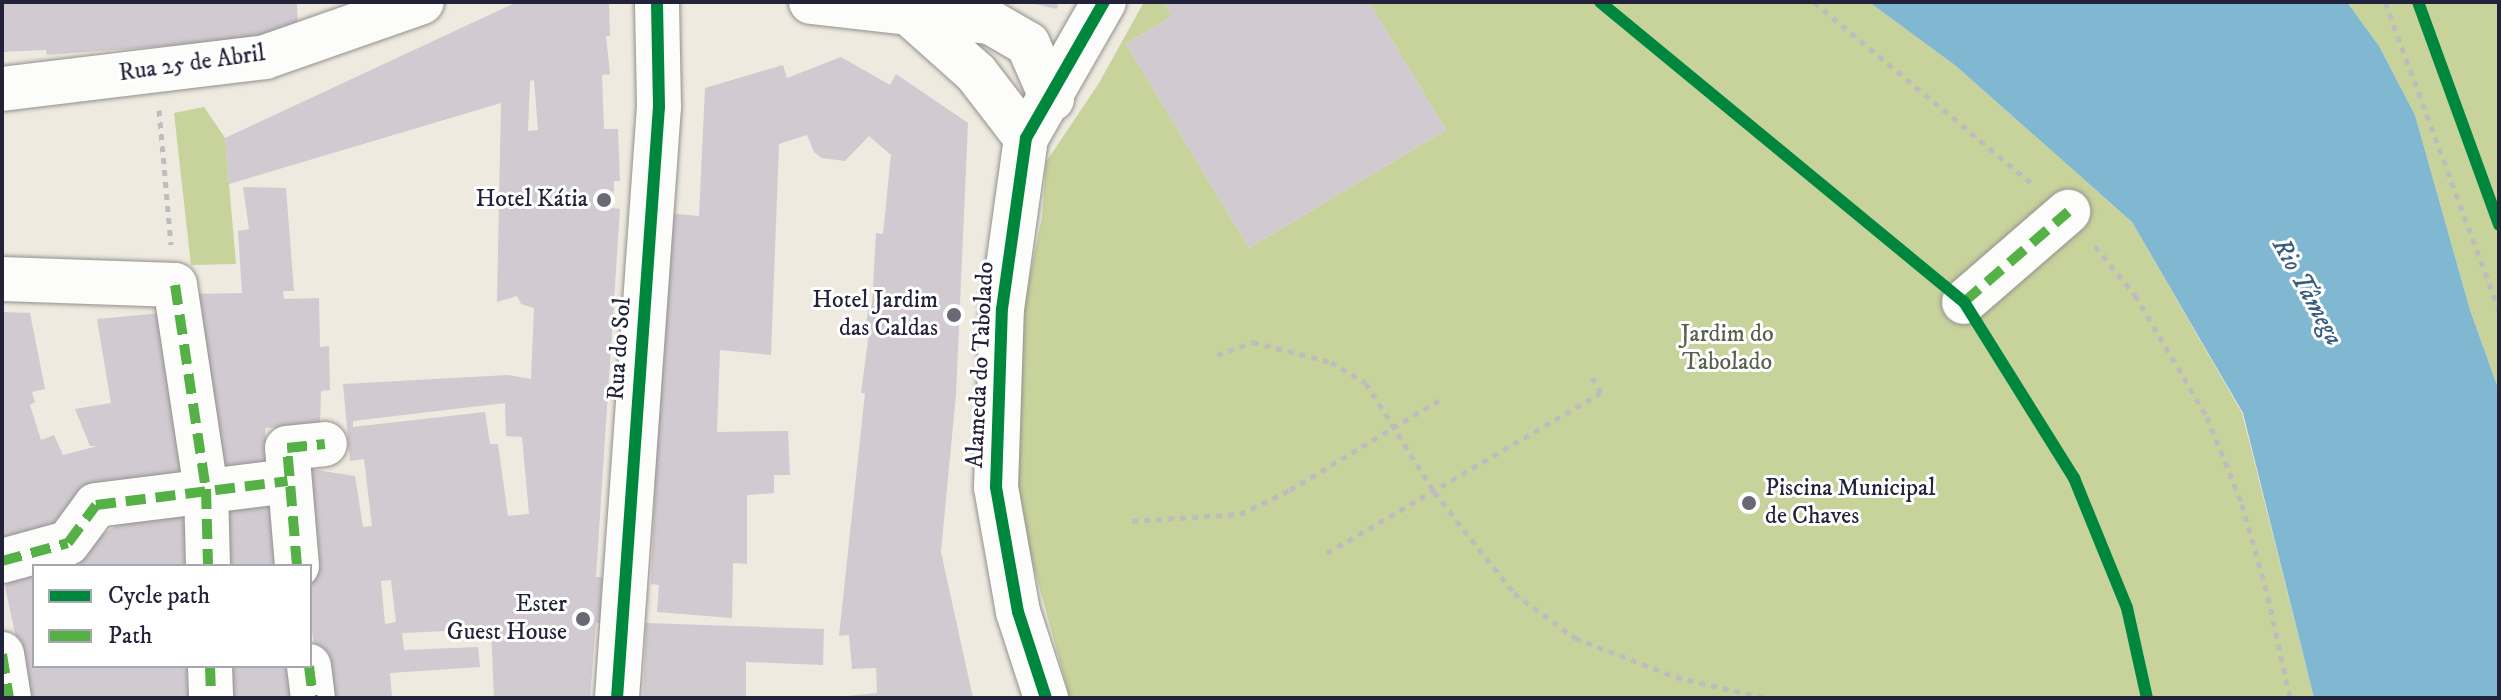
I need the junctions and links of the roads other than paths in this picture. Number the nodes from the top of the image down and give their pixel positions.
1 (422, 2) edge
2 (657, 2) edge
3 (811, 2) edge
4 (1104, 2) edge
5 (363, 13) edge
6 (910, 14) junction
7 (2, 89) edge
8 (1052, 99) junction
9 (1026, 138) junction
10 (2068, 212) road end
11 (2, 279) edge
12 (1964, 302) dead end
13 (325, 444) dead end
14 (288, 481) junction
15 (206, 489) junction
16 (2, 561) edge
17 (208, 564) edge
18 (297, 564) edge
19 (2, 654) edge
20 (210, 668) edge
21 (309, 668) edge
22 (9, 698) edge
23 (211, 698) edge
24 (313, 698) edge
25 (617, 698) edge
26 (1046, 698) edge

1 - 5 street, Rua 25 de Abril
2 - 25 street, Rua do Sol
3 - 6 street
4 - 8 street, Alameda do Tabolado
5 - 7 street, Rua 25 de Abril
6 - 8 street
6 - 9 street
8 - 9 street, Alameda do Tabolado
9 - 26 street, Alameda do Tabolado
10 - 12 street
11 - 15 street
13 - 14 street
14 - 15 street
14 - 18 street
15 - 16 street
15 - 17 street
19 - 22 street
20 - 23 street
21 - 24 street

